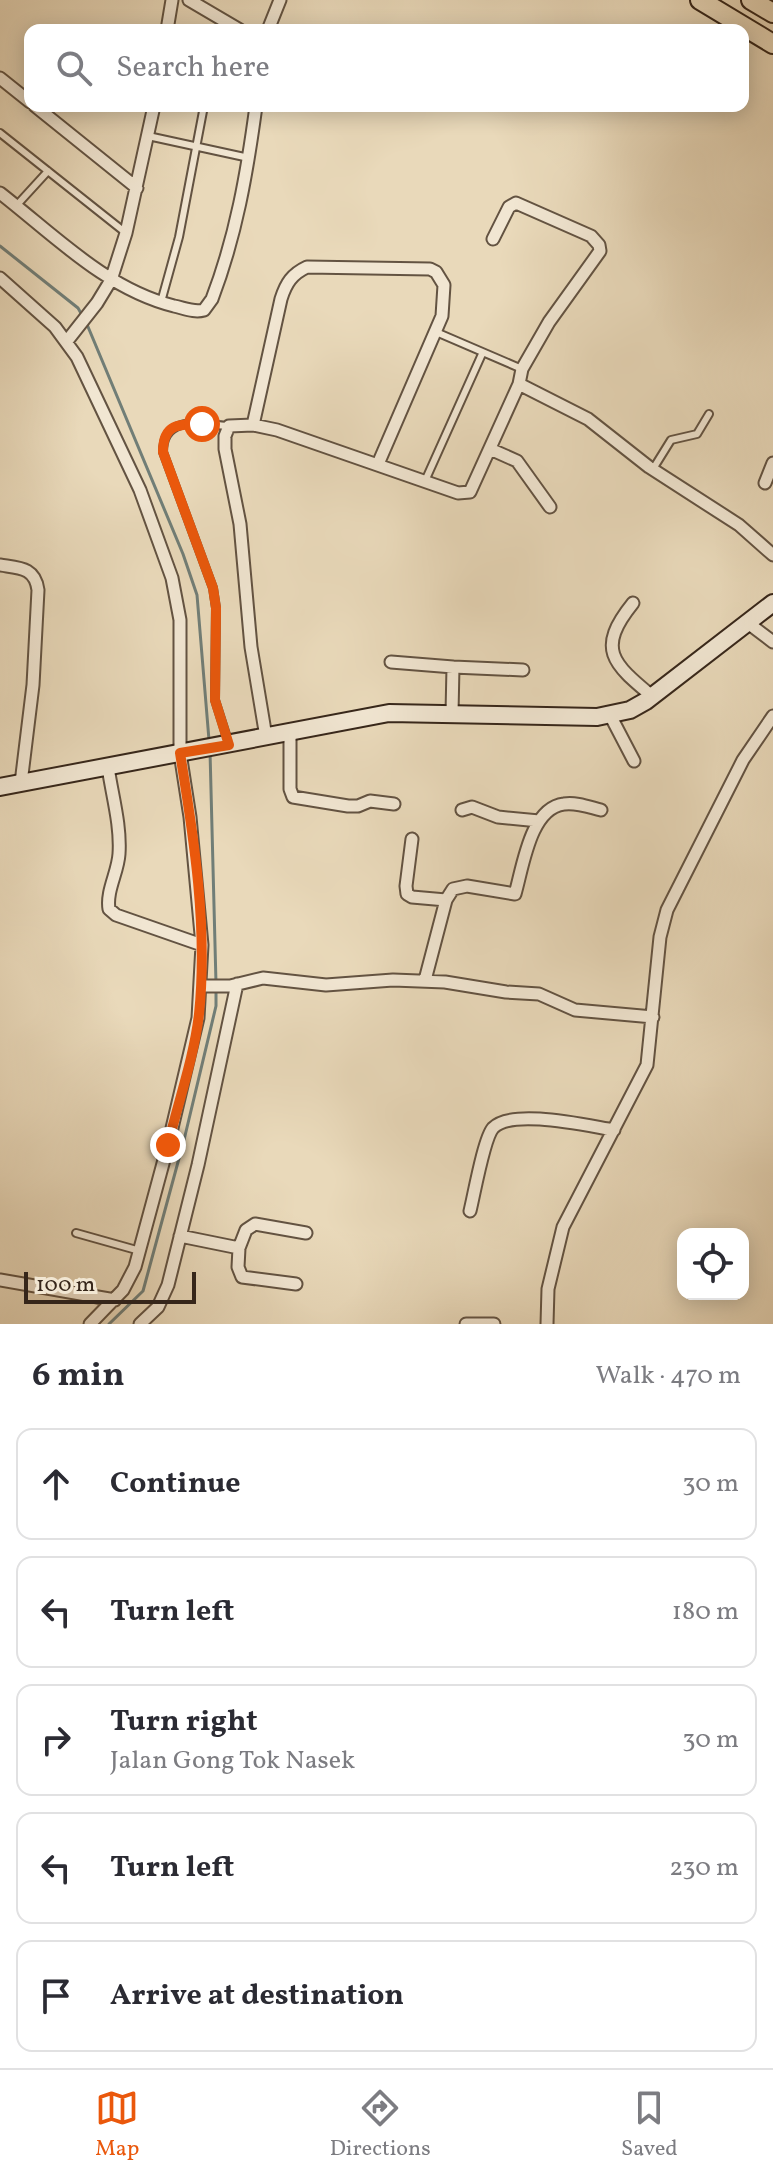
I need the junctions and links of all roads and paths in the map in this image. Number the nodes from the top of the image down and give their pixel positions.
1 (172, 0) edge
2 (189, 0) edge
3 (280, 0) edge
4 (700, 0) edge
5 (751, 0) edge
6 (773, 13) edge
7 (217, 17) junction
8 (168, 24) edge
9 (216, 24) edge
10 (229, 24) edge
11 (270, 24) edge
12 (740, 24) edge
13 (749, 30) edge
14 (773, 44) edge
15 (1, 81) edge
16 (24, 98) edge
17 (42, 112) edge
18 (153, 112) edge
19 (203, 112) edge
20 (255, 112) edge
21 (0, 133) edge
22 (148, 136) junction
23 (198, 147) junction
24 (249, 158) junction
25 (48, 171) junction
26 (137, 188) junction
27 (0, 193) edge
28 (16, 206) junction
29 (126, 233) junction
30 (493, 239) dead end
31 (0, 278) edge
32 (111, 280) junction
33 (161, 302) junction
34 (436, 332) junction
35 (70, 337) junction
36 (482, 354) junction
37 (522, 369) junction
38 (519, 384) junction
39 (709, 414) dead end
40 (253, 425) junction
41 (229, 426) junction
42 (490, 449) junction
43 (773, 463) edge
44 (378, 464) junction
45 (653, 469) junction
46 (425, 481) junction
47 (765, 483) dead end
48 (550, 507) dead end
49 (773, 555) edge
50 (0, 565) edge
51 (633, 603) dead end
52 (773, 603) edge
53 (748, 623) junction
54 (773, 642) edge
55 (391, 662) dead end
56 (453, 667) junction
57 (523, 670) dead end
58 (653, 697) junction
59 (452, 713) junction
60 (610, 715) junction
61 (773, 716) edge
62 (290, 732) junction
63 (266, 737) junction
64 (224, 746) junction
65 (183, 753) junction
66 (634, 761) dead end
67 (108, 767) junction
68 (21, 783) junction
69 (0, 787) edge
70 (394, 804) dead end
71 (462, 810) dead end
72 (601, 810) dead end
73 (539, 821) junction
74 (412, 839) dead end
75 (446, 900) junction
76 (202, 945) junction
77 (425, 980) junction
78 (233, 985) junction
79 (203, 986) junction
80 (653, 1017) junction
81 (614, 1130) junction
82 (470, 1211) dead end
83 (76, 1233) dead end
84 (306, 1233) dead end
85 (180, 1236) junction
86 (239, 1248) junction
87 (140, 1251) junction
88 (0, 1280) edge
89 (296, 1284) dead end
90 (115, 1300) junction
91 (90, 1324) edge
92 (140, 1324) edge
93 (466, 1324) edge
94 (494, 1324) edge
95 (547, 1324) edge

1 - 8 street
2 - 7 street
3 - 11 street
4 - 12 main road
5 - 6 main road
7 - 9 lane
7 - 10 street
13 - 14 main road
15 - 16 street
17 - 26 street
18 - 22 street
19 - 23 lane
20 - 24 street
21 - 25 lane
22 - 23 lane
22 - 26 street
23 - 24 lane
23 - 33 lane
24 - 33 street
25 - 28 lane
25 - 29 lane
26 - 29 street
27 - 28 street
28 - 32 street
29 - 32 street
30 - 37 street
31 - 35 street
32 - 33 street
32 - 35 street
34 - 36 lane
34 - 40 street
34 - 44 street
35 - 65 street
36 - 37 lane
36 - 46 lane
37 - 38 street
38 - 42 street
38 - 45 street
39 - 45 lane
40 - 41 street
40 - 44 street
41 - 63 street
41 - 64 lane
42 - 46 street
42 - 48 street
43 - 47 street
44 - 46 street
45 - 49 street
50 - 68 street
51 - 58 street
52 - 53 main road
53 - 54 street
53 - 58 main road
55 - 56 street
56 - 57 street
56 - 59 street
58 - 60 main road
59 - 60 main road
59 - 62 main road
60 - 66 street
61 - 80 street
62 - 63 main road
62 - 70 street
63 - 64 main road
64 - 65 main road
65 - 67 main road
65 - 76 street
67 - 68 main road
67 - 76 street
68 - 69 main road
71 - 73 street
72 - 73 street
73 - 75 street
74 - 75 street
75 - 77 street
76 - 79 street
77 - 78 street
77 - 80 street
78 - 79 street
78 - 85 street
79 - 87 street
80 - 81 street
81 - 82 street
81 - 95 street
83 - 87 lane
84 - 86 street
85 - 86 street
85 - 92 street
86 - 89 street
87 - 90 street
88 - 90 street
90 - 91 street
93 - 94 street

